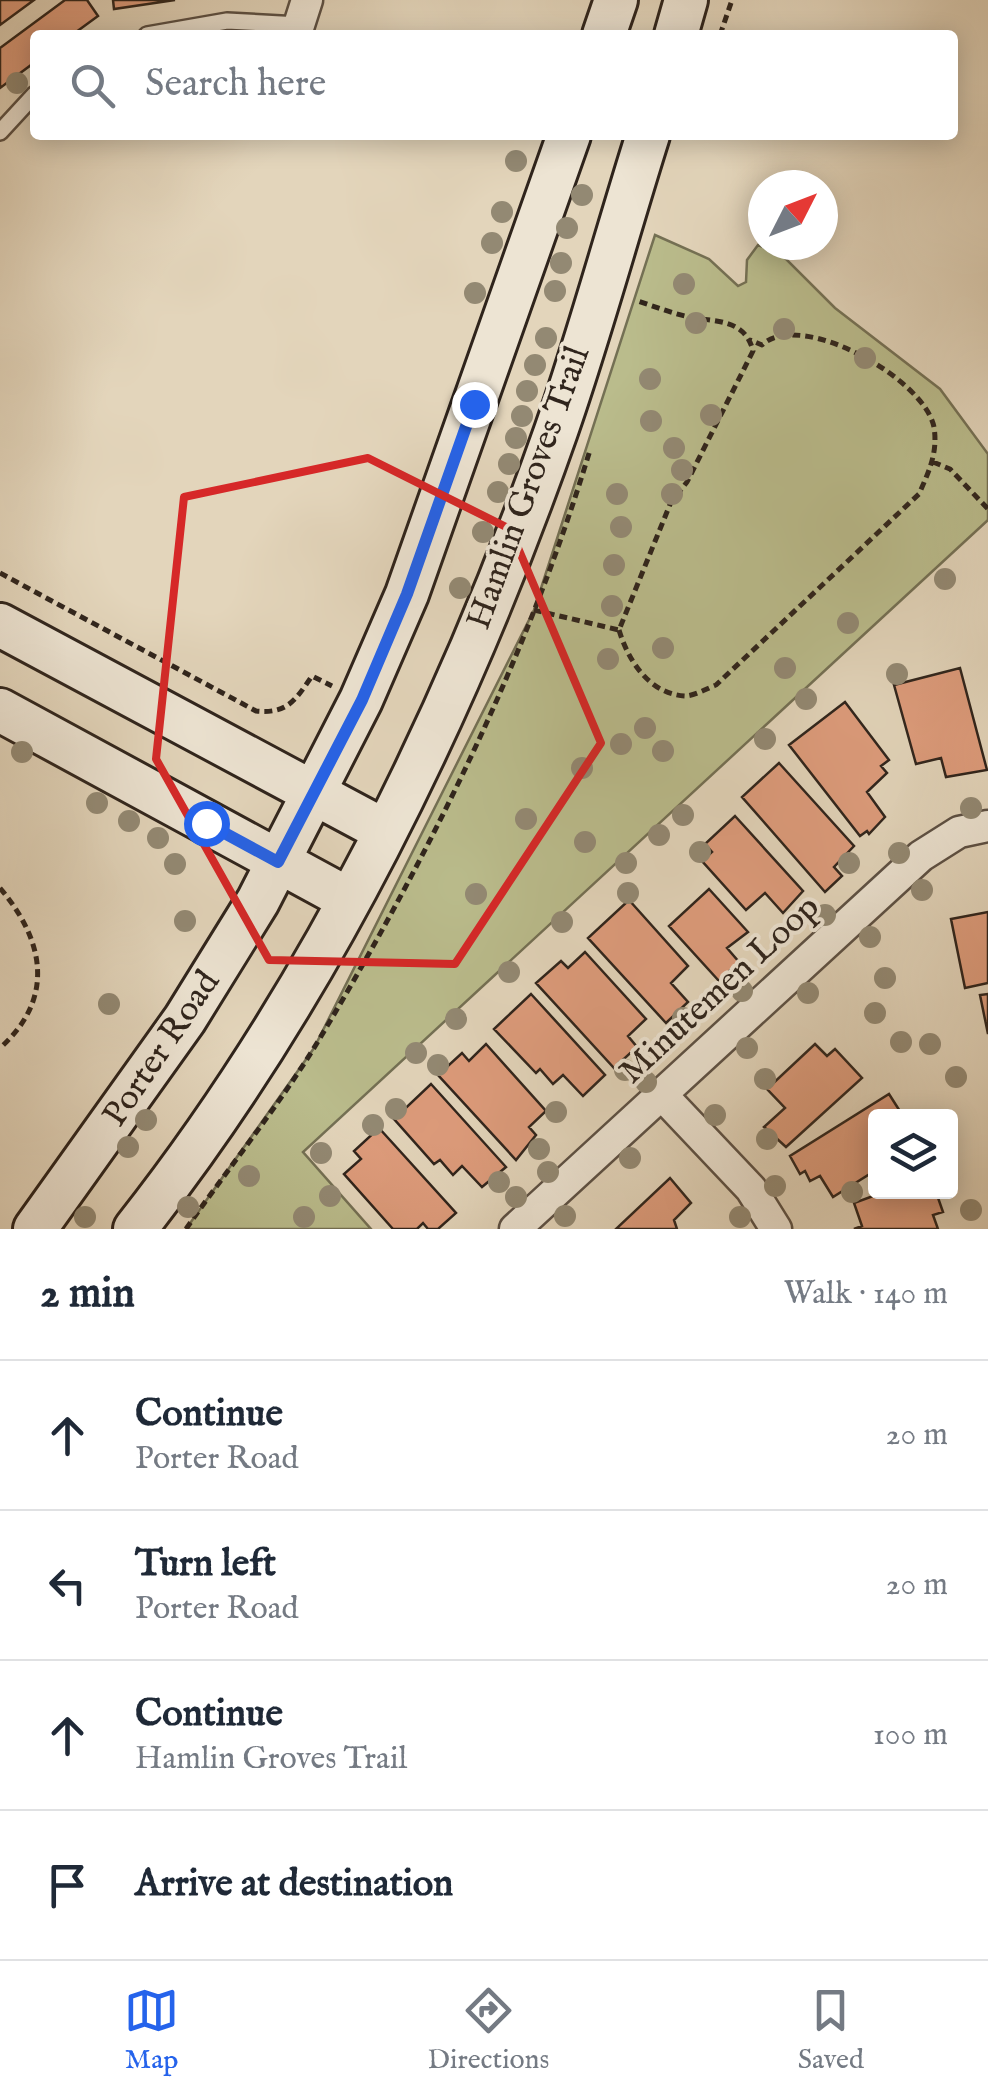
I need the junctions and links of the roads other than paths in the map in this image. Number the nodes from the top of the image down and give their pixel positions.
1 (616, 0) edge
2 (686, 0) edge
3 (303, 12) edge
4 (176, 30) edge
5 (606, 30) edge
6 (677, 30) edge
7 (30, 99) edge
8 (0, 132) edge
9 (567, 140) edge
10 (646, 140) edge
11 (0, 624) edge
12 (0, 710) edge
13 (316, 794) junction
14 (988, 826) edge
15 (385, 831) junction
16 (278, 862) junction
17 (348, 899) junction
18 (662, 1095) junction
19 (35, 1229) edge
20 (135, 1229) edge
21 (515, 1229) edge
22 (776, 1229) edge

1 - 5 main road
2 - 6 main road
3 - 4 lane
7 - 8 lane
9 - 13 main road
10 - 15 main road, Hamlin Groves Trail
11 - 13 main road
12 - 16 main road
13 - 15 main road
13 - 16 main road, Porter Road
14 - 18 street, Minutemen Loop
15 - 17 main road
16 - 17 main road
16 - 19 main road, Porter Road
17 - 20 main road
18 - 21 street, Minutemen Loop
18 - 22 street

